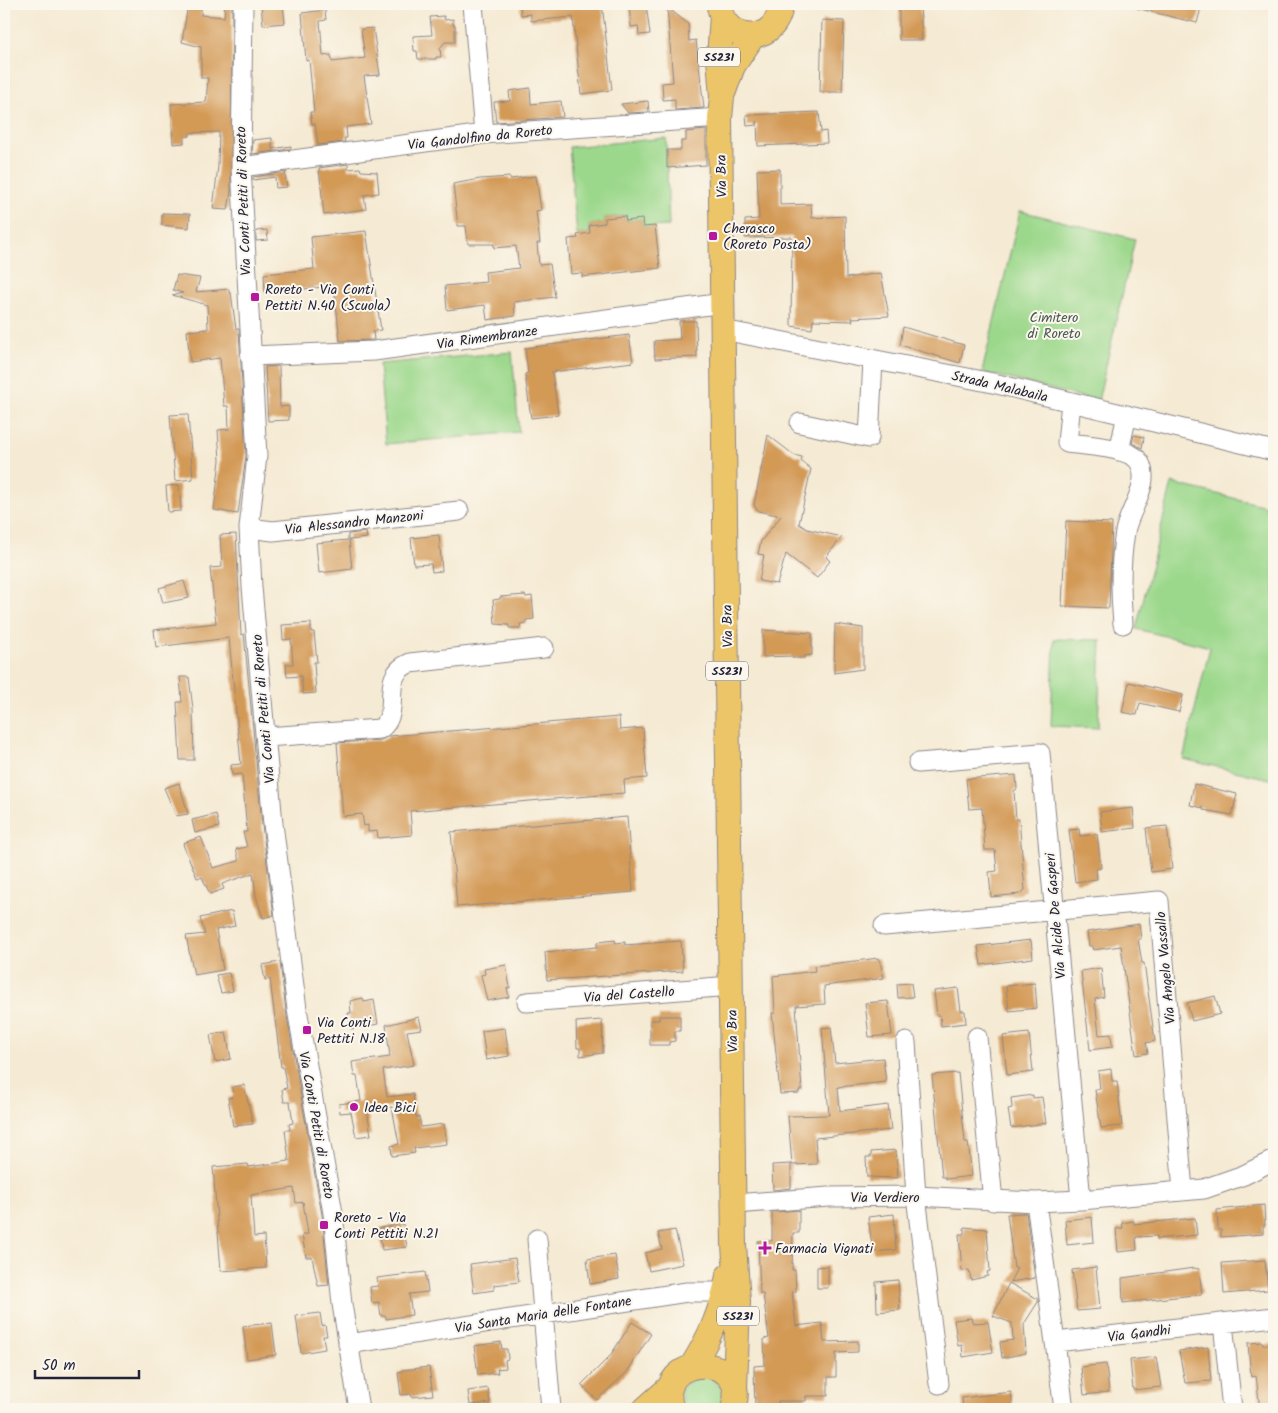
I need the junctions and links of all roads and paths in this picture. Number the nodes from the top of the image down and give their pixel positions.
1 (243, 4) edge
2 (473, 4) edge
3 (783, 7) edge
4 (721, 10) edge
5 (753, 36) junction
6 (721, 108) junction
7 (484, 134) junction
8 (241, 167) junction
9 (723, 303) junction
10 (723, 330) junction
11 (250, 356) junction
12 (873, 360) junction
13 (1071, 402) junction
14 (1127, 415) junction
15 (800, 423) dead end
16 (1119, 451) junction
17 (1274, 451) edge
18 (459, 511) dead end
19 (249, 528) junction
20 (1123, 624) dead end
21 (544, 648) dead end
22 (266, 737) junction
23 (918, 763) dead end
24 (1054, 910) junction
25 (884, 926) dead end
26 (731, 986) junction
27 (527, 1002) dead end
28 (977, 1037) dead end
29 (906, 1042) dead end
30 (1274, 1160) edge
31 (1183, 1191) junction
32 (916, 1196) junction
33 (993, 1200) junction
34 (1081, 1200) junction
35 (1036, 1202) junction
36 (734, 1204) junction
37 (537, 1239) dead end
38 (732, 1291) junction
39 (544, 1314) junction
40 (1274, 1317) edge
41 (1222, 1323) junction
42 (1056, 1342) junction
43 (348, 1344) junction
44 (692, 1366) junction
45 (939, 1384) dead end
46 (671, 1398) edge
47 (734, 1399) edge
48 (359, 1409) edge
49 (551, 1409) edge
50 (645, 1409) edge
51 (1064, 1409) edge
52 (1232, 1409) edge

1 - 8 street, Via Conti Petiti di Roreto
2 - 7 street
3 - 5 main road, SS231
4 - 5 main road, SS231
4 - 6 main road, SS231
5 - 6 main road, SS231
6 - 7 street, Via Gandolfino da Roreto
6 - 9 main road, Via Bra / SS231
7 - 8 street, Via Gandolfino da Roreto
8 - 11 street, Via Conti Petiti di Roreto
9 - 10 main road, Via Bra / SS231
9 - 11 street, Via Rimembranze
10 - 12 street, Strada Malabaila
10 - 26 main road, Via Bra / SS231
11 - 19 street, Via Conti Petiti di Roreto
12 - 13 street, Strada Malabaila
12 - 15 street
13 - 14 street, Strada Malabaila
13 - 16 street
14 - 16 street
14 - 17 street, Strada Malabaila
16 - 20 street
18 - 19 street, Via Alessandro Manzoni
19 - 22 street, Via Conti Petiti di Roreto
21 - 22 street
22 - 43 street, Via Conti Petiti di Roreto
23 - 24 street, Via Alcide De Gasperi
24 - 25 street, Via Angelo Vassallo
24 - 31 street, Via Angelo Vassallo
24 - 34 street, Via Alcide De Gasperi
26 - 27 street, Via del Castello
26 - 36 main road, Via Bra / SS231
28 - 33 street
29 - 32 street
30 - 31 street, Via Verdiero
31 - 34 street, Via Verdiero
32 - 33 street, Via Verdiero
32 - 36 street, Via Verdiero
32 - 45 street
33 - 35 street, Via Verdiero
34 - 35 street, Via Verdiero
35 - 42 street
36 - 38 main road, Via Bra / SS231
37 - 39 street
38 - 39 street, Via Santa Maria delle Fontane
38 - 44 main road, Via Bra / SS231
38 - 47 main road, Via Bra / SS231
39 - 43 street, Via Santa Maria delle Fontane
39 - 49 street
40 - 41 street, Via Gandhi
41 - 42 street, Via Gandhi
41 - 52 street
42 - 51 street
43 - 48 street, Via Conti Petiti di Roreto
44 - 46 main road, Via Bra / SS231
44 - 47 main road, Via Bra / SS231
46 - 50 main road, Via Bra

